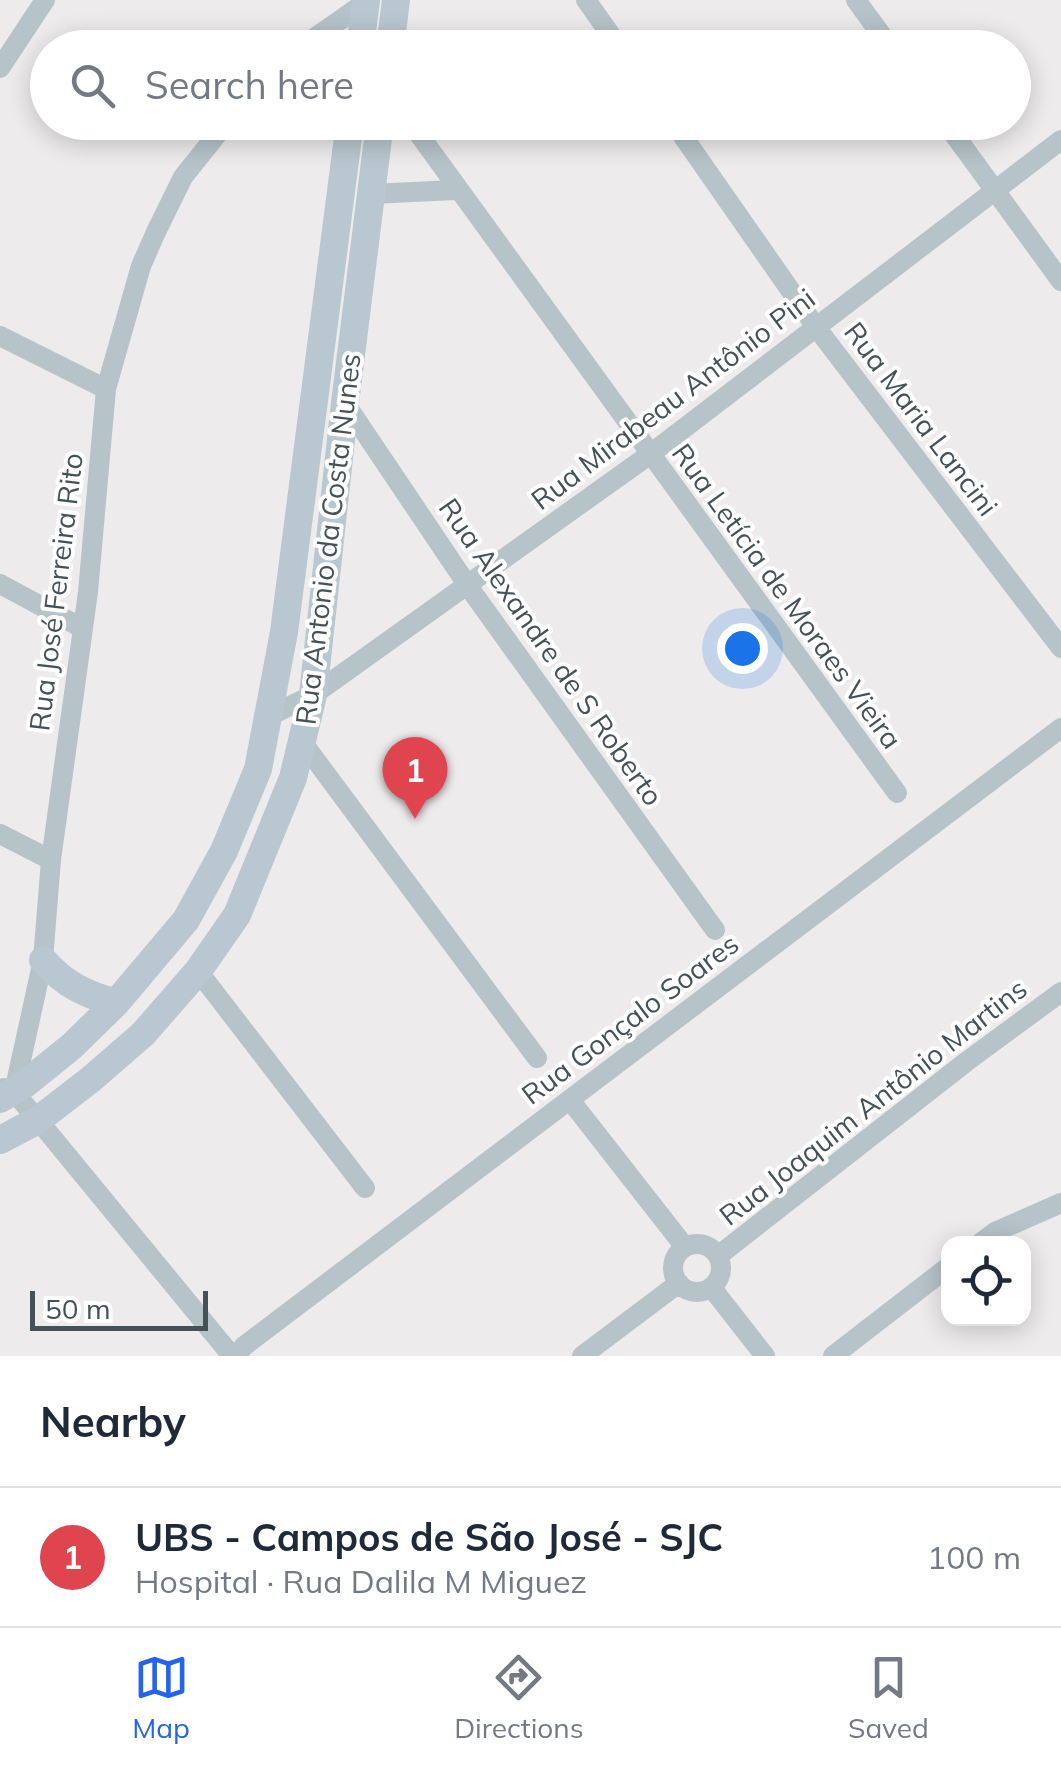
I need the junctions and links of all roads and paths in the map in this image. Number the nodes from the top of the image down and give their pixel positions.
1 (45, 0) edge
2 (396, 0) edge
3 (586, 0) edge
4 (856, 0) edge
5 (366, 1) edge
6 (325, 30) edge
7 (362, 30) edge
8 (392, 30) edge
9 (607, 30) edge
10 (878, 30) edge
11 (0, 68) edge
12 (213, 140) edge
13 (348, 140) edge
14 (378, 140) edge
15 (422, 140) edge
16 (685, 140) edge
17 (958, 140) edge
18 (1061, 140) edge
19 (456, 190) junction
20 (995, 190) junction
21 (372, 194) junction
22 (1061, 281) edge
23 (816, 326) junction
24 (0, 336) edge
25 (106, 389) junction
26 (344, 403) junction
27 (650, 455) junction
28 (0, 584) edge
29 (468, 586) junction
30 (82, 628) junction
31 (1061, 648) edge
32 (313, 694) junction
33 (269, 716) junction
34 (1061, 728) edge
35 (303, 742) junction
36 (258, 769) junction
37 (293, 778) junction
38 (896, 793) dead end
39 (0, 834) edge
40 (51, 860) junction
41 (715, 930) dead end
42 (43, 960) junction
43 (198, 971) junction
44 (1061, 992) edge
45 (116, 1003) junction
46 (537, 1058) dead end
47 (4, 1092) edge
48 (570, 1100) junction
49 (38, 1120) junction
50 (0, 1140) edge
51 (364, 1188) dead end
52 (1061, 1203) edge
53 (990, 1236) edge
54 (686, 1247) junction
55 (718, 1256) junction
56 (941, 1272) edge
57 (679, 1284) junction
58 (711, 1288) junction
59 (234, 1356) edge
60 (582, 1356) edge
61 (765, 1356) edge
62 (833, 1356) edge

1 - 11 street
2 - 8 main road
3 - 9 street
4 - 10 street
5 - 6 street
5 - 7 main road
12 - 25 street, Rua José Ferreira Rito
13 - 33 main road, Rua Antonio da Costa Nunes
14 - 21 main road, Rua Antonio da Costa Nunes
15 - 19 street, Rua Letícia de Moraes Vieira
16 - 23 street, Rua Maria Lancini
17 - 20 street
18 - 20 street, Rua Mirabeau Antônio Pini
19 - 21 street
19 - 27 street, Rua Letícia de Moraes Vieira
20 - 22 street
20 - 23 street, Rua Mirabeau Antônio Pini
21 - 26 main road, Rua Antonio da Costa Nunes
23 - 27 street, Rua Mirabeau Antônio Pini
23 - 31 street, Rua Maria Lancini
24 - 25 street
25 - 30 street, Rua José Ferreira Rito
26 - 29 street, Rua Alexandre de S Roberto
26 - 32 main road, Rua Antonio da Costa Nunes
27 - 29 street, Rua Mirabeau Antônio Pini
27 - 38 street, Rua Letícia de Moraes Vieira
28 - 30 street
29 - 32 street, Rua Mirabeau Antônio Pini
29 - 41 street, Rua Alexandre de S Roberto
30 - 40 street, Rua José Ferreira Rito
32 - 33 street, Rua Mirabeau Antônio Pini
32 - 35 main road, Rua Antonio da Costa Nunes
33 - 36 main road, Rua Antonio da Costa Nunes
34 - 48 street, Rua Gonçalo Soares
35 - 37 main road, Rua Antonio da Costa Nunes
35 - 46 street
36 - 37 main road
36 - 45 main road, Rua Antonio da Costa Nunes
37 - 43 main road, Rua Antonio da Costa Nunes
39 - 40 street
40 - 42 street, Rua José Ferreira Rito
42 - 45 main road
42 - 47 street, Rua José Ferreira Rito
43 - 49 main road, Rua Antonio da Costa Nunes
43 - 51 street
44 - 55 street, Rua Joaquim Antônio Martins
45 - 47 main road, Rua Antonio da Costa Nunes
47 - 49 street
48 - 54 street
48 - 59 street, Rua Gonçalo Soares
49 - 50 main road, Rua Antonio da Costa Nunes
49 - 59 street
52 - 53 street
54 - 55 street
54 - 57 street
55 - 58 street
56 - 62 street
57 - 58 street
57 - 60 street
58 - 61 street

